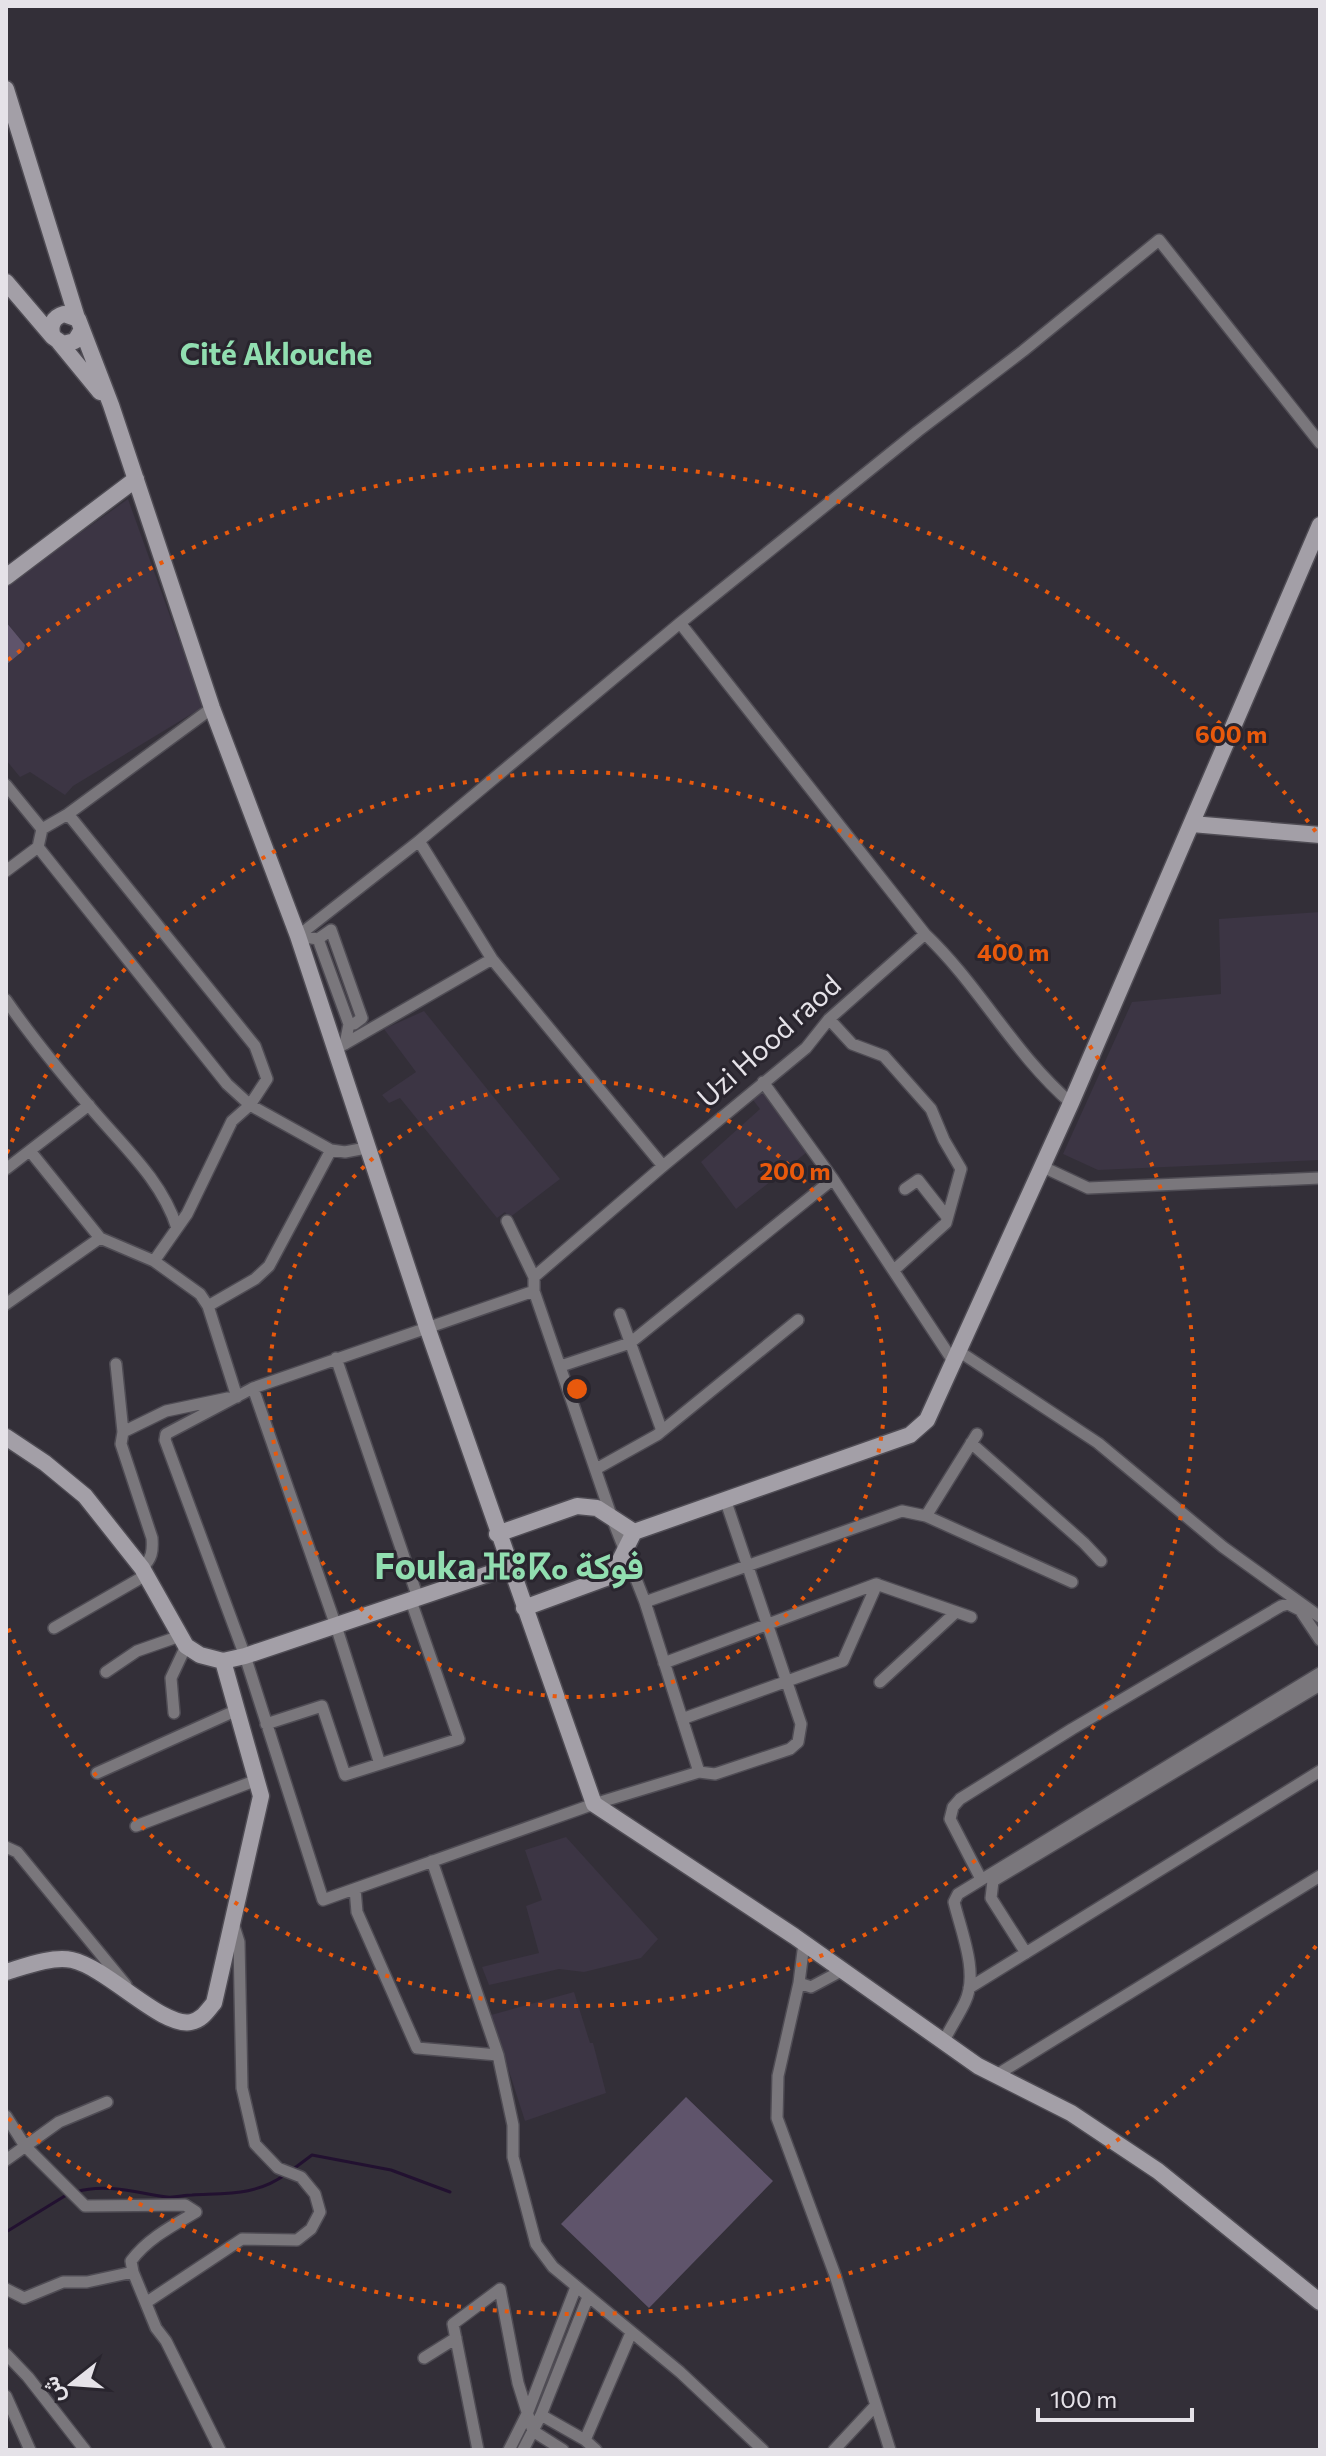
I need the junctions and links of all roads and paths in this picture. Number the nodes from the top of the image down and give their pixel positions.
1 (6, 89) edge
2 (6, 282) edge
3 (79, 324) junction
4 (56, 339) junction
5 (111, 405) junction
6 (1320, 443) edge
7 (136, 479) junction
8 (1320, 525) edge
9 (6, 577) edge
10 (680, 623) junction
11 (212, 708) junction
12 (6, 785) edge
13 (68, 814) junction
14 (1192, 824) junction
15 (42, 829) junction
16 (1320, 835) edge
17 (419, 841) junction
18 (38, 847) junction
19 (6, 871) edge
20 (925, 934) junction
21 (298, 936) junction
22 (492, 959) junction
23 (6, 1000) edge
24 (829, 1019) junction
25 (341, 1046) junction
26 (763, 1082) junction
27 (1071, 1103) junction
28 (89, 1105) junction
29 (250, 1105) junction
30 (366, 1148) junction
31 (331, 1150) junction
32 (30, 1151) junction
33 (663, 1166) junction
34 (1041, 1166) junction
35 (6, 1169) edge
36 (1320, 1178) edge
37 (833, 1179) junction
38 (905, 1189) dead end
39 (947, 1217) junction
40 (507, 1221) dead end
41 (177, 1228) junction
42 (100, 1238) junction
43 (154, 1261) junction
44 (894, 1270) junction
45 (534, 1277) junction
46 (534, 1291) junction
47 (6, 1304) edge
48 (208, 1306) junction
49 (620, 1314) dead end
50 (798, 1320) dead end
51 (427, 1327) junction
52 (630, 1343) junction
53 (336, 1358) junction
54 (957, 1358) junction
55 (116, 1364) dead end
56 (561, 1366) junction
57 (253, 1388) junction
58 (237, 1397) junction
59 (662, 1431) junction
60 (123, 1432) junction
61 (6, 1437) edge
62 (596, 1469) junction
63 (725, 1499) junction
64 (926, 1516) junction
65 (612, 1518) junction
66 (634, 1532) junction
67 (497, 1534) junction
68 (624, 1552) junction
69 (1101, 1561) dead end
70 (747, 1566) junction
71 (509, 1567) junction
72 (144, 1571) junction
73 (1072, 1582) dead end
74 (877, 1584) junction
75 (415, 1599) junction
76 (645, 1602) junction
77 (524, 1608) junction
78 (956, 1612) junction
79 (971, 1617) dead end
80 (1320, 1617) edge
81 (767, 1625) junction
82 (336, 1626) junction
83 (54, 1628) dead end
84 (1320, 1640) edge
85 (183, 1641) junction
86 (245, 1656) junction
87 (223, 1661) junction
88 (664, 1663) junction
89 (106, 1672) dead end
90 (1320, 1673) edge
91 (786, 1680) junction
92 (880, 1682) dead end
93 (1320, 1685) edge
94 (237, 1710) junction
95 (174, 1713) dead end
96 (682, 1719) junction
97 (266, 1724) junction
98 (380, 1764) junction
99 (1320, 1771) edge
100 (699, 1772) junction
101 (97, 1773) dead end
102 (257, 1780) junction
103 (594, 1804) junction
104 (136, 1826) dead end
105 (6, 1847) edge
106 (432, 1861) junction
107 (1320, 1876) edge
108 (981, 1879) junction
109 (355, 1889) junction
110 (233, 1921) junction
111 (804, 1943) junction
112 (1026, 1953) junction
113 (843, 1970) junction
114 (6, 1972) edge
115 (799, 1983) junction
116 (969, 1988) junction
117 (134, 1995) junction
118 (944, 2041) junction
119 (498, 2055) junction
120 (998, 2074) junction
121 (107, 2102) dead end
122 (6, 2116) edge
123 (25, 2146) junction
124 (6, 2160) edge
125 (133, 2272) junction
126 (576, 2287) junction
127 (6, 2289) edge
128 (588, 2297) junction
129 (147, 2302) junction
130 (1320, 2302) edge
131 (631, 2333) junction
132 (456, 2338) junction
133 (6, 2354) edge
134 (424, 2358) dead end
135 (6, 2396) edge
136 (876, 2405) junction
137 (527, 2414) junction
138 (541, 2415) junction
139 (533, 2431) junction
140 (585, 2440) junction
141 (30, 2450) edge
142 (85, 2450) edge
143 (220, 2450) edge
144 (478, 2450) edge
145 (509, 2450) edge
146 (523, 2450) edge
147 (563, 2450) edge
148 (596, 2450) edge
149 (763, 2450) edge
150 (834, 2450) edge
151 (890, 2450) edge

1 - 3 main road
2 - 4 main road
3 - 4 main road
3 - 4 main road
3 - 5 main road
4 - 5 main road
5 - 7 main road
6 - 10 street
7 - 9 main road
7 - 11 main road
8 - 14 main road
10 - 17 street
10 - 20 street
11 - 13 street
11 - 21 main road
12 - 15 street
13 - 15 street
13 - 29 street
14 - 16 main road
14 - 27 main road
15 - 18 street
17 - 21 street
17 - 22 street
18 - 19 street
18 - 29 street
20 - 24 street, Uzi Hood raod
20 - 27 street
21 - 25 main road
21 - 25 street
22 - 25 street
22 - 33 street
23 - 28 street
24 - 26 street, Uzi Hood raod
24 - 39 street
25 - 30 main road
26 - 33 street, Uzi Hood raod
26 - 37 street
27 - 34 main road
28 - 32 street
28 - 41 street
29 - 31 street
29 - 41 street
30 - 31 street
30 - 51 main road
31 - 48 street
32 - 35 street
32 - 42 street
33 - 45 street, Uzi Hood raod
34 - 36 street
34 - 54 main road
37 - 44 street
37 - 52 street
38 - 39 street
39 - 44 street
40 - 45 street
41 - 43 street
42 - 43 street
42 - 47 street
43 - 48 street
44 - 54 street
45 - 46 street
46 - 51 street
46 - 56 street
48 - 58 street
49 - 52 street
50 - 59 street
51 - 53 street
51 - 67 main road
52 - 56 street
52 - 59 street
53 - 57 street
53 - 75 street
54 - 63 main road
54 - 80 street
55 - 60 street
56 - 62 street
57 - 58 street
57 - 82 street
58 - 60 street
58 - 86 street
59 - 62 street
60 - 72 street
61 - 72 main road
62 - 65 street
63 - 66 main road
63 - 70 street
64 - 69 street
64 - 70 street
64 - 73 street
65 - 66 main road
65 - 67 main road
65 - 68 street
66 - 68 main road
67 - 71 main road
68 - 76 street
68 - 77 main road
70 - 76 street
70 - 81 street
71 - 75 main road
71 - 77 main road
72 - 83 street
72 - 85 main road
74 - 78 street
74 - 81 street
74 - 91 street
75 - 82 main road
75 - 98 street
76 - 88 street
77 - 103 main road
78 - 79 street
78 - 92 street
81 - 88 street
81 - 91 street
82 - 86 main road
82 - 98 street
84 - 108 street
85 - 87 main road
85 - 89 street
85 - 95 street
86 - 87 main road
86 - 97 street
87 - 94 main road
88 - 96 street
90 - 108 street
91 - 96 street
91 - 100 street
93 - 112 street
94 - 101 street
94 - 102 main road
96 - 100 street
97 - 98 street
97 - 109 street
99 - 112 street
100 - 103 street
102 - 104 street
102 - 110 main road
103 - 106 street
103 - 111 main road
105 - 117 street
106 - 109 street
106 - 119 street
107 - 120 street
108 - 116 street
109 - 119 street
110 - 117 main road
110 - 129 street
111 - 113 main road
111 - 115 street
112 - 116 street
113 - 115 street
113 - 118 main road
114 - 117 main road
115 - 136 street
116 - 118 street
118 - 120 main road
119 - 126 street
120 - 130 main road
121 - 123 street
122 - 123 street
123 - 124 street
123 - 125 street
125 - 127 street
125 - 129 street
126 - 128 street
126 - 137 street
128 - 131 street
128 - 138 street
129 - 143 street
131 - 140 street
131 - 149 street
132 - 134 street
132 - 137 street
132 - 144 street
133 - 142 street
135 - 141 street
136 - 150 street
136 - 151 street
137 - 139 street
137 - 145 street
138 - 139 street
138 - 140 street
139 - 146 street
139 - 147 street
140 - 148 street

